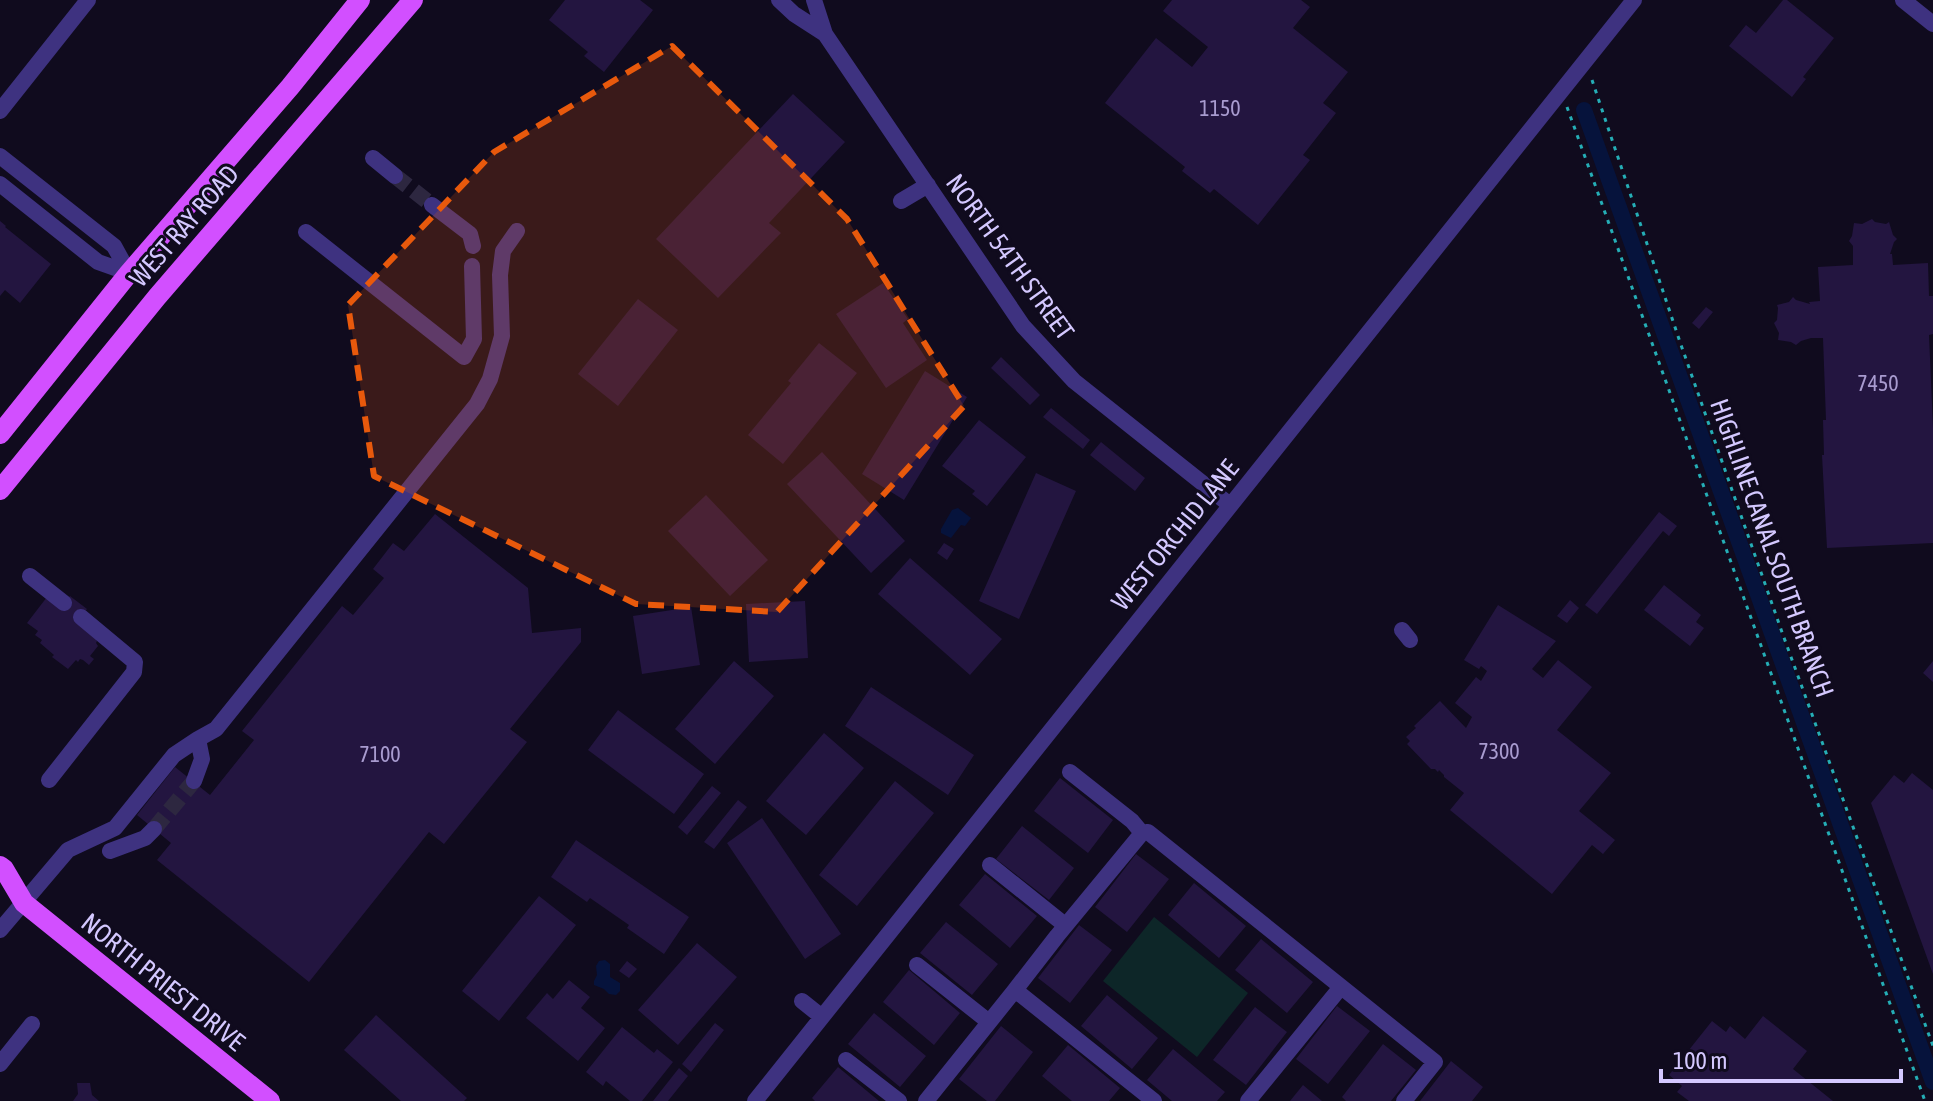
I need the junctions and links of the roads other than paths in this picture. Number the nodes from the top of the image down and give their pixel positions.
1 (88, 0) edge
2 (360, 0) edge
3 (413, 0) edge
4 (779, 0) edge
5 (814, 0) edge
6 (1634, 0) edge
7 (1903, 0) edge
8 (1933, 24) edge
9 (825, 34) junction
10 (0, 111) edge
11 (0, 156) edge
12 (373, 158) dead end
13 (395, 176) tunnel mouth
14 (0, 184) edge
15 (928, 185) junction
16 (901, 201) dead end
17 (432, 205) tunnel mouth
18 (517, 231) dead end
19 (306, 232) dead end
20 (473, 246) dead end
21 (472, 266) dead end
22 (129, 273) junction
23 (464, 357) junction
24 (490, 379) junction
25 (0, 434) edge
26 (0, 490) edge
27 (1230, 505) junction
28 (30, 576) dead end
29 (64, 603) dead end
30 (81, 617) dead end
31 (198, 739) junction
32 (1070, 772) dead end
33 (49, 780) dead end
34 (194, 781) tunnel mouth
35 (154, 829) tunnel mouth
36 (1142, 833) junction
37 (110, 851) dead end
38 (990, 865) dead end
39 (0, 866) edge
40 (0, 897) edge
41 (24, 903) junction
42 (1065, 925) junction
43 (0, 930) edge
44 (917, 965) dead end
45 (1341, 987) junction
46 (1015, 990) junction
47 (802, 1001) dead end
48 (822, 1017) junction
49 (989, 1022) junction
50 (32, 1024) dead end
51 (846, 1060) dead end
52 (0, 1064) edge
53 (763, 1098) edge
54 (270, 1101) edge
55 (899, 1101) edge
56 (926, 1101) edge
57 (1154, 1101) edge
58 (1248, 1101) edge
59 (1404, 1101) edge

1 - 10 street
2 - 22 main road, WEST RAY ROAD
3 - 26 main road, WEST RAY ROAD
4 - 9 street, NORTH 54TH STREET
5 - 9 street, NORTH 54TH STREET
6 - 27 street, WEST ORCHID LANE
7 - 8 street
9 - 15 street, NORTH 54TH STREET
11 - 22 street
12 - 13 street
14 - 22 street
15 - 16 street
15 - 27 street, NORTH 54TH STREET
17 - 20 street
18 - 24 street
19 - 23 street
21 - 23 street
22 - 25 main road, WEST RAY ROAD
23 - 24 street
24 - 31 street
27 - 48 street, WEST ORCHID LANE
28 - 29 street
30 - 33 street
31 - 34 street
31 - 41 street
32 - 36 street
35 - 37 street
36 - 42 street
36 - 45 street
38 - 42 street
39 - 41 main road, NORTH PRIEST DRIVE
40 - 41 main road, NORTH PRIEST DRIVE
41 - 43 street
41 - 54 main road, NORTH PRIEST DRIVE
42 - 46 street
44 - 49 street
45 - 58 street
45 - 59 street
46 - 49 street
46 - 57 street
47 - 48 street
48 - 53 street, WEST ORCHID LANE
49 - 56 street
50 - 52 street
51 - 55 street

